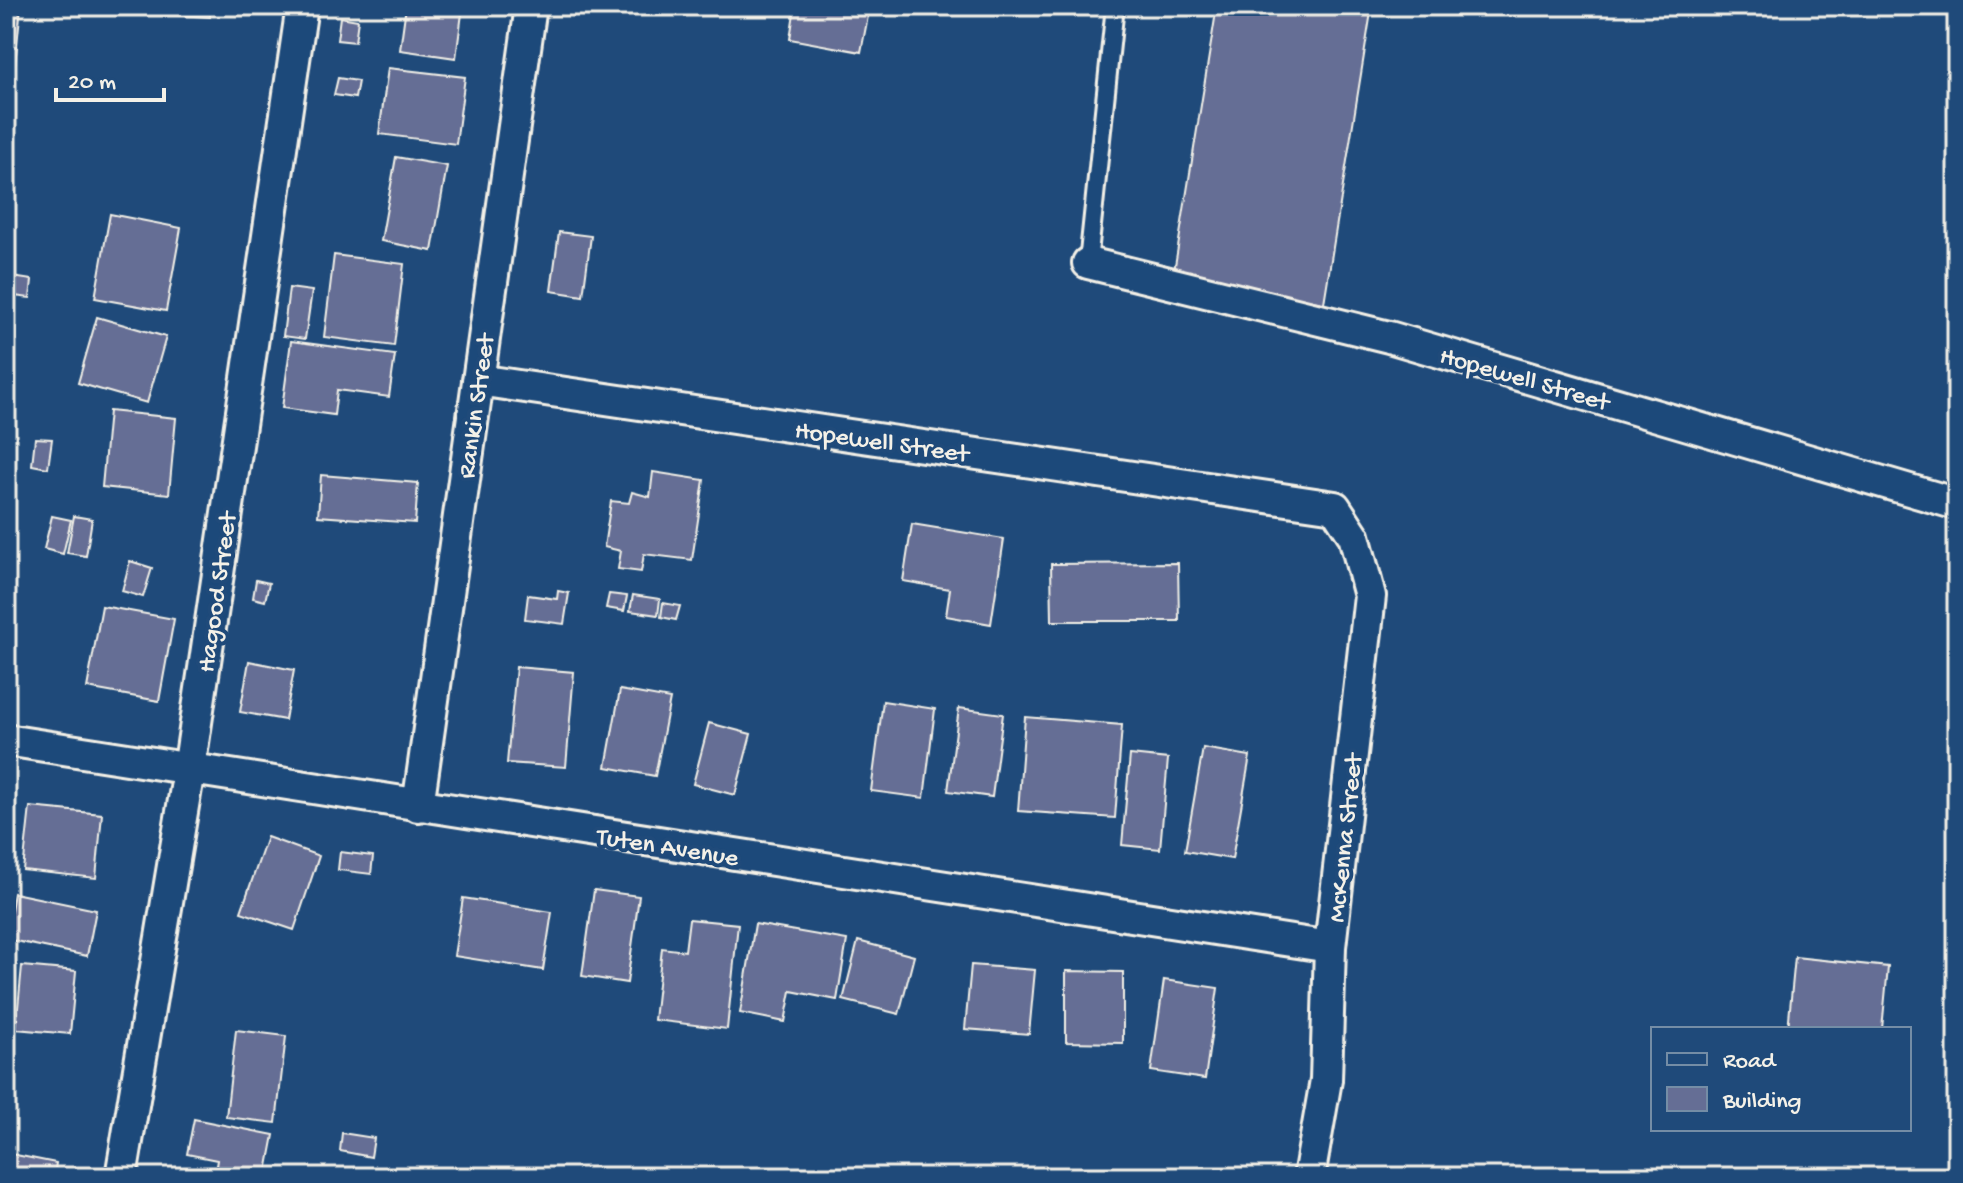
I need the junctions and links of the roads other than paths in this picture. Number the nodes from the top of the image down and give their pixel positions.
1 (302, 6) edge
2 (531, 6) edge
3 (1115, 6) edge
4 (1088, 263) joint
5 (478, 380) junction
6 (1957, 504) edge
7 (1335, 507) joint
8 (6, 740) edge
9 (189, 770) junction
10 (418, 806) junction
11 (1330, 947) junction
12 (121, 1177) edge
13 (1309, 1177) edge

1 - 9 street, Hagood Street
2 - 5 street, Rankin Street
3 - 4 lane
4 - 6 street, Hopewell Street
5 - 7 street, Hopewell Street
5 - 10 street, Rankin Street
7 - 11 street, McKenna Street
8 - 9 street, Tuten Avenue
9 - 10 street, Tuten Avenue
9 - 12 street, Hagood Street
10 - 11 street, Tuten Avenue
11 - 13 street, McKenna Street

